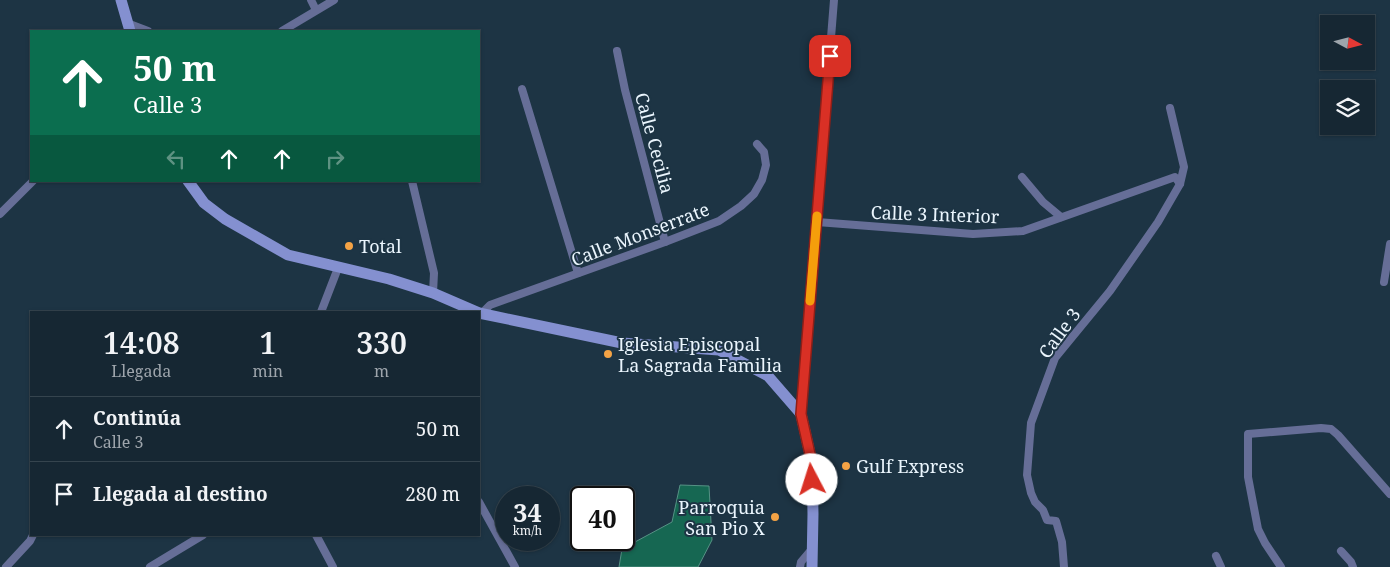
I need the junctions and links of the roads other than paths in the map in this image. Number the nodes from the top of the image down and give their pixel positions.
1 (121, 0) edge
2 (311, 0) edge
3 (334, 0) edge
4 (834, 0) edge
5 (316, 10) junction
6 (129, 27) edge
7 (143, 30) edge
8 (284, 30) edge
9 (617, 51) dead end
10 (522, 88) dead end
11 (1170, 108) dead end
12 (757, 144) dead end
13 (1022, 177) dead end
14 (32, 182) edge
15 (189, 182) edge
16 (412, 182) edge
17 (1180, 184) junction
18 (0, 214) edge
19 (1062, 217) junction
20 (817, 222) junction
21 (666, 242) junction
22 (1390, 244) edge
23 (338, 268) junction
24 (578, 273) junction
25 (1384, 282) dead end
26 (432, 293) junction
27 (321, 311) edge
28 (472, 311) edge
29 (480, 313) edge
30 (480, 314) edge
31 (801, 414) junction
32 (1390, 494) edge
33 (480, 504) edge
34 (32, 536) edge
35 (201, 536) edge
36 (317, 536) edge
37 (812, 549) junction
38 (1341, 551) dead end
39 (1216, 556) dead end
40 (6, 567) edge
41 (150, 567) edge
42 (333, 567) edge
43 (515, 567) edge
44 (800, 567) edge
45 (812, 567) edge
46 (1064, 567) edge
47 (1221, 567) edge
48 (1281, 567) edge
49 (1354, 567) edge

1 - 6 street
2 - 5 street
3 - 5 street
4 - 20 street
5 - 8 street
6 - 7 street
9 - 21 street, Calle Cecilia
10 - 24 street
11 - 17 street
12 - 21 street, Calle Monserrate
13 - 19 street
14 - 18 street
15 - 23 street
16 - 26 street
17 - 19 street, Calle 3 Interior
17 - 46 street, Calle 3
19 - 20 street, Calle 3 Interior
20 - 31 street
21 - 24 street, Calle Monserrate
22 - 25 street
23 - 26 street
23 - 27 street
24 - 29 street, Calle Monserrate
26 - 28 street
30 - 31 street
31 - 37 street
32 - 48 street
33 - 43 street
34 - 40 street
35 - 41 street
36 - 42 street
37 - 44 street
37 - 45 street
38 - 49 street
39 - 47 street

